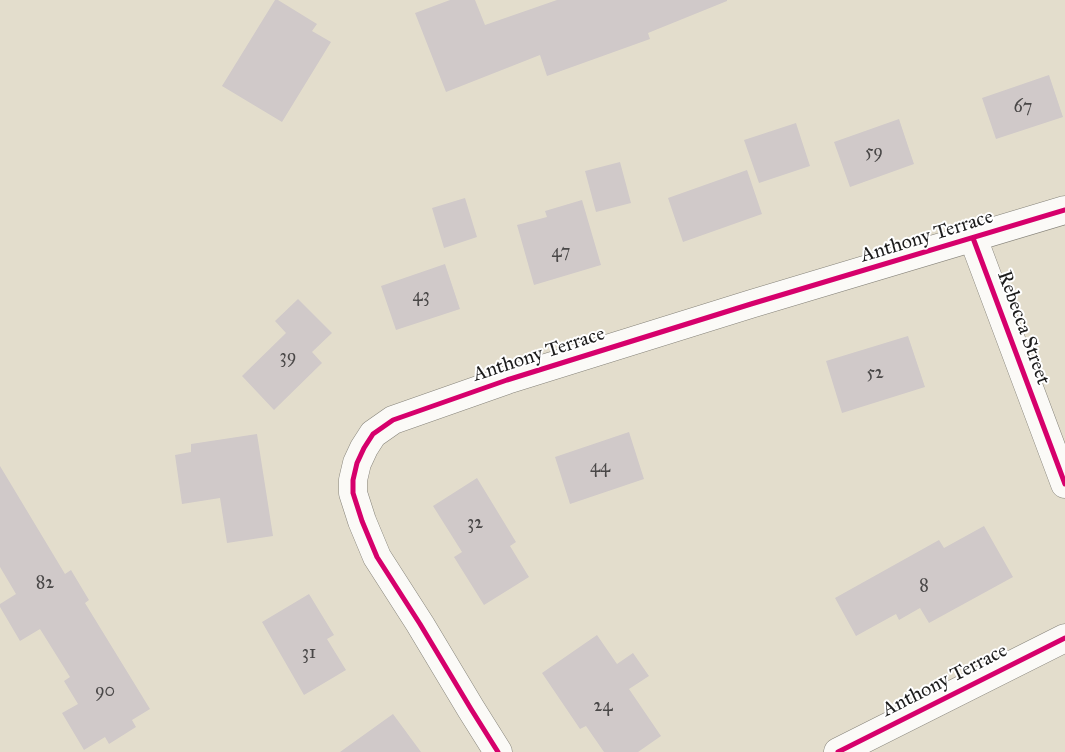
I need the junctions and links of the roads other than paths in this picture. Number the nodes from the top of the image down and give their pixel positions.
1 (1065, 210) edge
2 (973, 238) junction
3 (1065, 484) edge
4 (1065, 638) edge
5 (498, 752) edge
6 (838, 752) edge

1 - 2 street, Anthony Terrace
2 - 3 street, Rebecca Street
2 - 5 street, Anthony Terrace
4 - 6 street, Anthony Terrace

